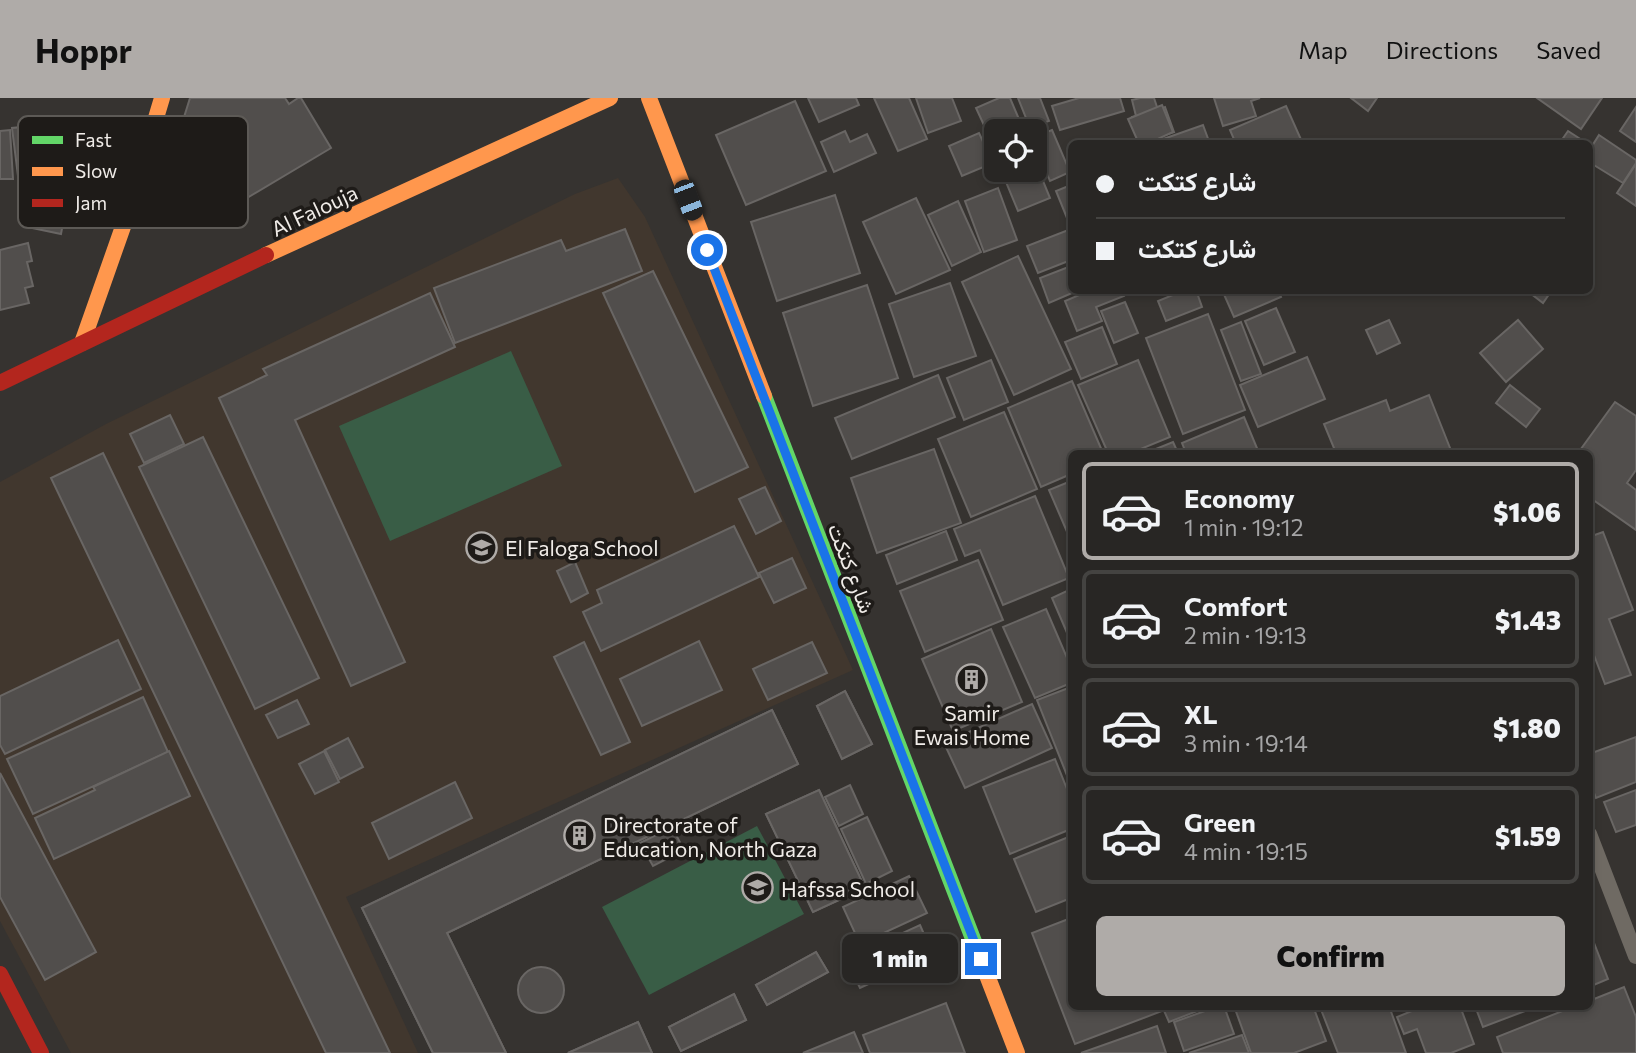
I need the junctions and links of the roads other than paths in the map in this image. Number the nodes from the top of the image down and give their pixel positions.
1 (162, 98) edge
2 (610, 98) edge
3 (649, 98) edge
4 (157, 116) edge
5 (123, 228) edge
6 (82, 343) junction
7 (0, 383) edge
8 (1593, 844) edge
9 (1636, 956) edge
10 (0, 974) edge
11 (41, 1053) edge
12 (1017, 1053) edge

1 - 4 street
2 - 6 street, Al Falouja
3 - 12 street, شارع كتكت
5 - 6 street
6 - 7 street, Al Falouja
8 - 9 lane
10 - 11 street

